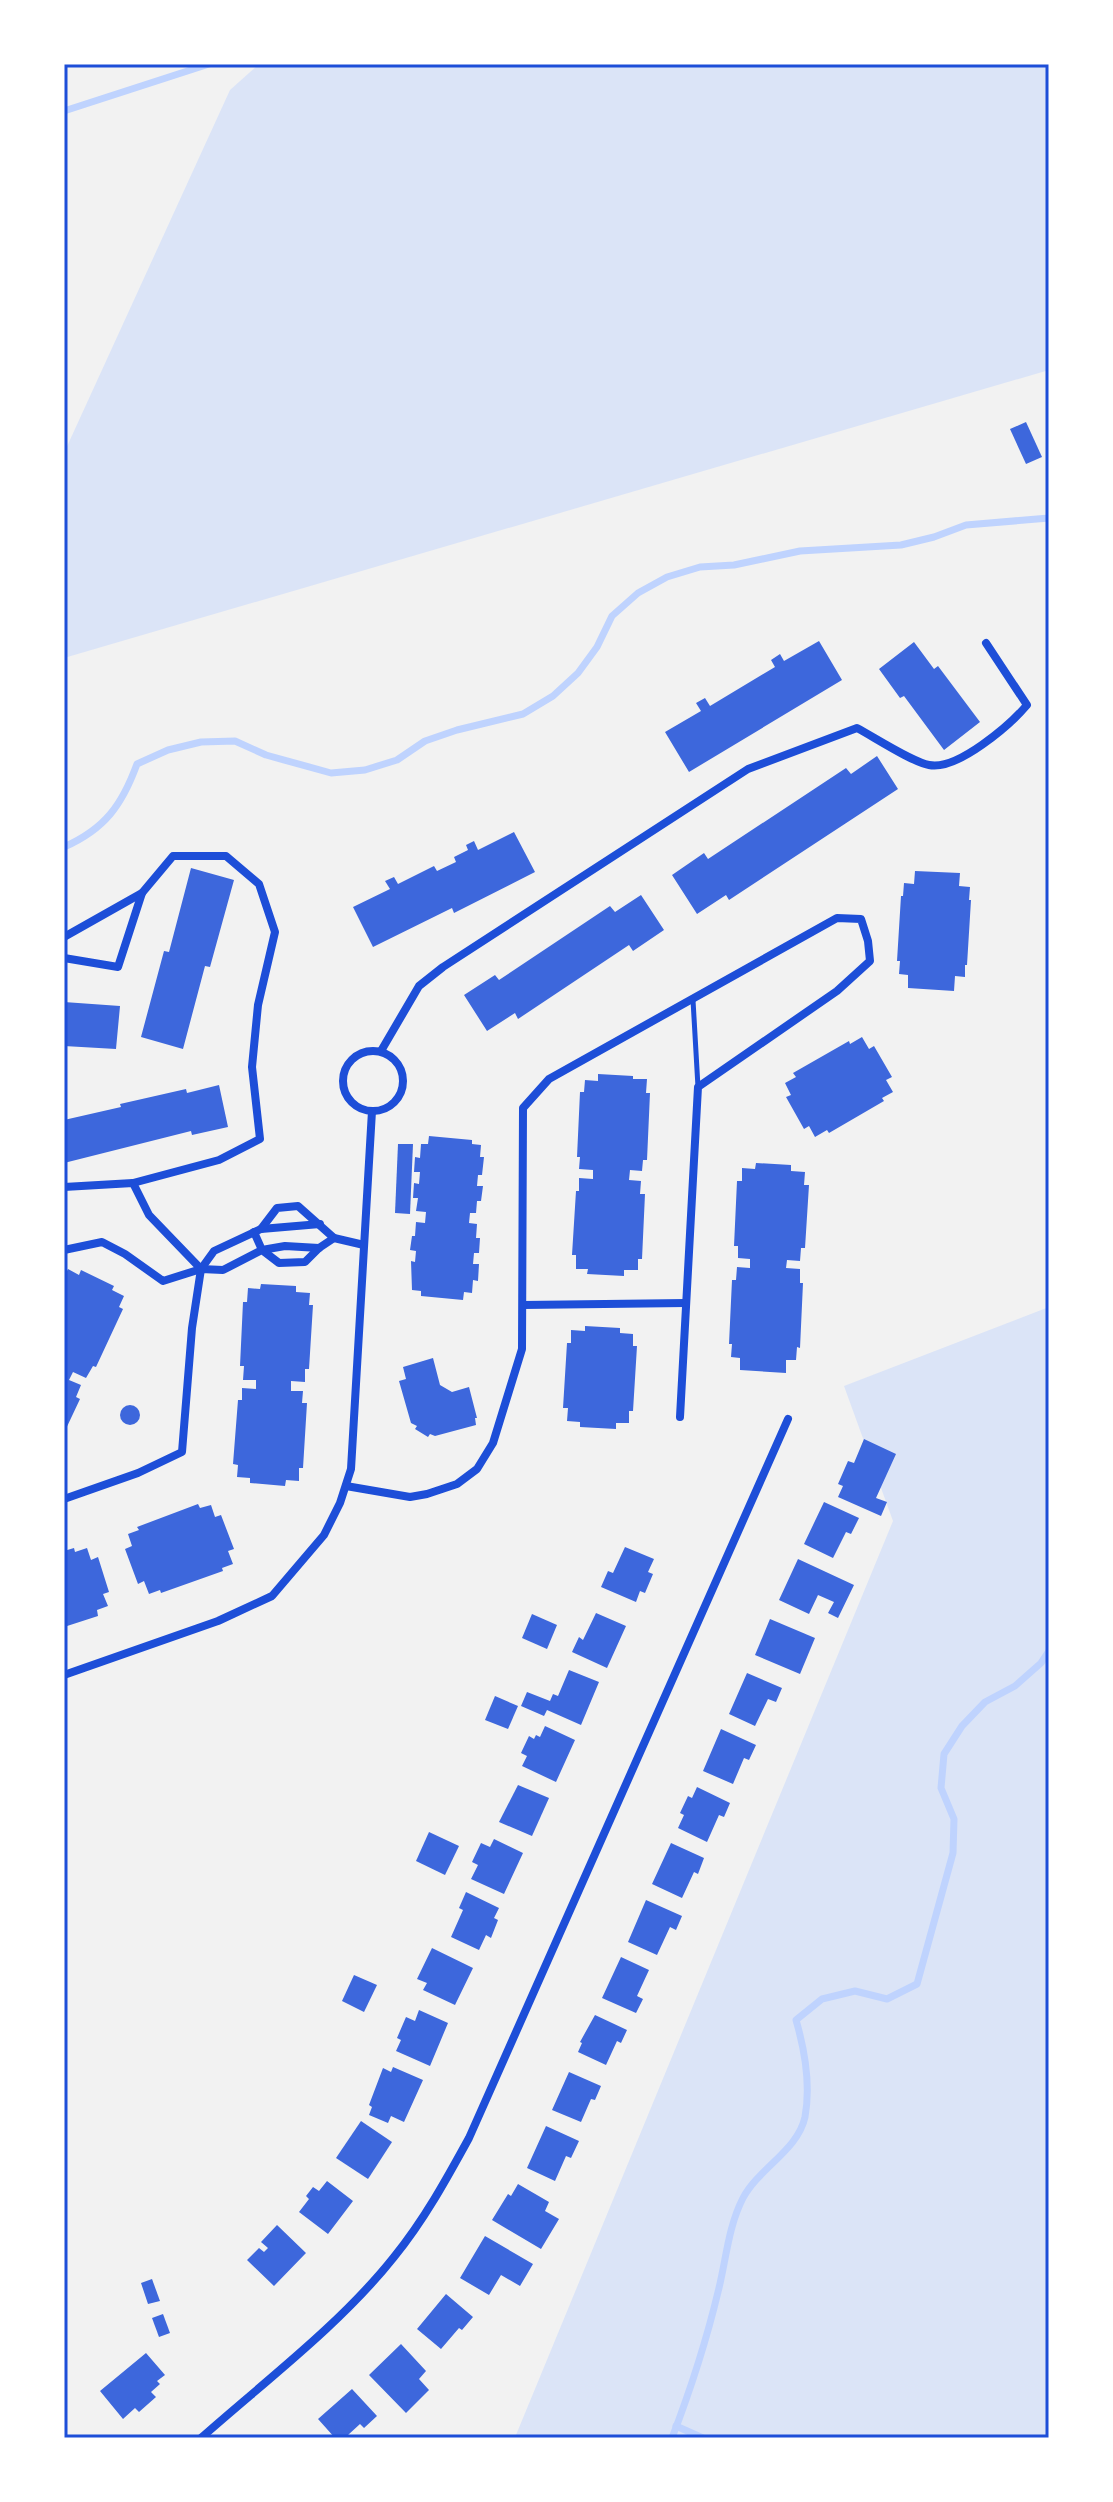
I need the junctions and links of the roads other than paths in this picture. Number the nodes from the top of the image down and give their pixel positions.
1 (986, 643) dead end
2 (142, 893) junction
3 (64, 937) edge
4 (64, 958) edge
5 (693, 999) junction
6 (381, 1051) junction
7 (698, 1087) junction
8 (372, 1111) junction
9 (133, 1183) junction
10 (64, 1187) edge
11 (320, 1224) junction
12 (257, 1230) junction
13 (334, 1238) junction
14 (364, 1245) junction
15 (319, 1248) junction
16 (64, 1250) edge
17 (262, 1250) junction
18 (201, 1269) junction
19 (686, 1303) junction
20 (523, 1305) junction
21 (680, 1417) dead end
22 (788, 1419) dead end
23 (346, 1486) junction
24 (64, 1499) edge
25 (64, 1675) edge
26 (201, 2438) edge

1 - 6 street
2 - 3 street
2 - 4 street
2 - 9 street
5 - 7 lane
5 - 7 street
5 - 20 street
6 - 8 street
6 - 8 street
7 - 19 street
8 - 14 street
9 - 10 street
9 - 18 street
11 - 12 street
11 - 12 street
11 - 13 street
12 - 17 street
12 - 18 street
13 - 14 street
13 - 15 street
14 - 23 street
15 - 17 street
15 - 17 street
16 - 18 street
17 - 18 street
18 - 24 street
19 - 20 street
19 - 21 street
20 - 23 street
22 - 26 street
23 - 25 street

